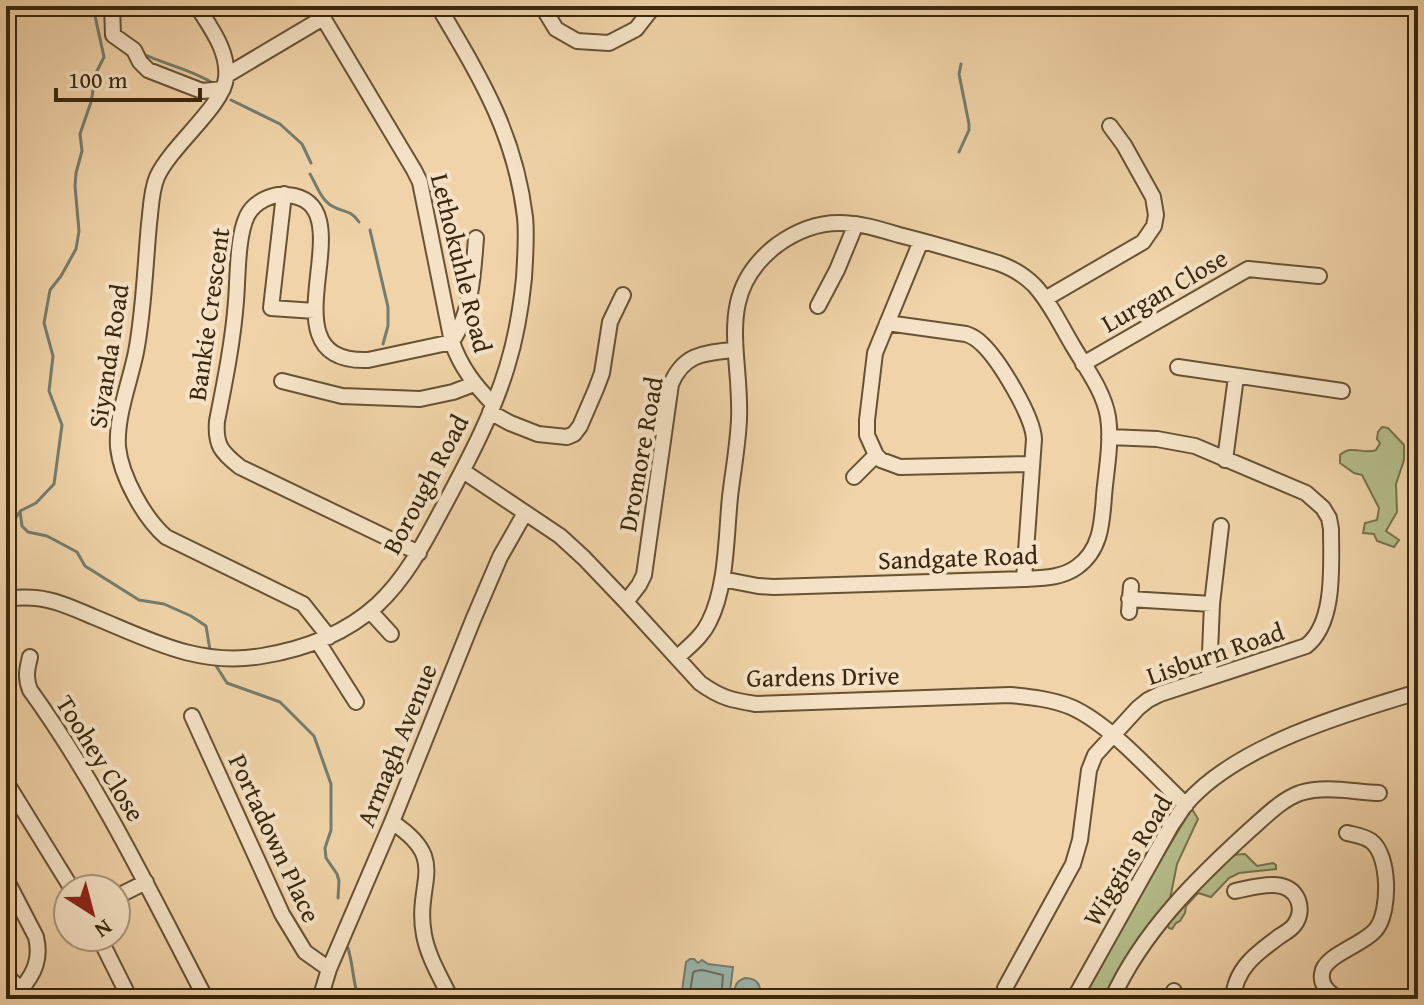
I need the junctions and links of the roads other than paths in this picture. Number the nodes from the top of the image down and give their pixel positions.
1 (112, 6) edge
2 (197, 6) edge
3 (438, 6) edge
4 (542, 6) edge
5 (654, 6) edge
6 (319, 12) edge
7 (225, 82) junction
8 (1110, 126) dead end
9 (284, 194) junction
10 (856, 224) junction
11 (476, 238) dead end
12 (921, 241) junction
13 (1319, 276) dead end
14 (623, 295) dead end
15 (1045, 299) junction
16 (818, 306) dead end
17 (315, 311) junction
18 (887, 323) junction
19 (452, 342) junction
20 (734, 350) junction
21 (1083, 364) junction
22 (1178, 367) dead end
23 (1236, 377) junction
24 (282, 381) dead end
25 (474, 384) junction
26 (1342, 391) dead end
27 (492, 408) junction
28 (1109, 437) junction
29 (876, 455) junction
30 (1225, 460) junction
31 (1032, 464) junction
32 (463, 471) junction
33 (854, 477) dead end
34 (525, 513) junction
35 (1221, 526) dead end
36 (419, 553) junction
37 (722, 579) junction
38 (1024, 579) junction
39 (6, 598) edge
40 (1130, 599) dead end
41 (626, 602) junction
42 (1212, 604) junction
43 (370, 611) junction
44 (391, 634) dead end
45 (324, 639) junction
46 (30, 657) dead end
47 (677, 658) junction
48 (1209, 677) junction
49 (1418, 692) edge
50 (356, 702) dead end
51 (192, 716) dead end
52 (1113, 735) junction
53 (6, 782) edge
54 (1379, 793) dead end
55 (1186, 805) junction
56 (392, 822) junction
57 (1347, 833) dead end
58 (62, 873) edge
59 (6, 879) edge
60 (146, 882) junction
61 (132, 889) edge
62 (1235, 891) dead end
63 (107, 953) edge
64 (329, 969) junction
65 (6, 975) edge
66 (1005, 988) dead end
67 (26, 994) edge
68 (130, 999) edge
69 (206, 999) edge
70 (320, 999) edge
71 (451, 999) edge
72 (1074, 999) edge
73 (1112, 999) edge
74 (1233, 999) edge
75 (1338, 999) edge

1 - 7 street
2 - 7 street
3 - 27 street, Borough Road
4 - 5 street
6 - 7 street
6 - 19 street, Lethokuhle Road
7 - 45 street, Siyanda Road
8 - 15 street
9 - 17 street
9 - 17 street
9 - 36 street, Bankie Crescent
10 - 12 street, Sandgate Road
10 - 16 street
10 - 20 street, Sandgate Road
11 - 19 street
12 - 15 street, Sandgate Road
12 - 18 street
13 - 21 street, Lurgan Close
14 - 27 street
15 - 21 street, Sandgate Road
17 - 19 street
18 - 29 street
18 - 31 street
19 - 25 street, Lethokuhle Road
20 - 37 street, Sandgate Road
20 - 41 street, Dromore Road
21 - 28 street, Sandgate Road
22 - 23 street
23 - 26 street
23 - 30 street
24 - 25 street
25 - 27 street, Lethokuhle Road
27 - 32 street, Borough Road
28 - 30 street, Lisburn Road
28 - 38 street, Sandgate Road
29 - 31 street
29 - 33 street
30 - 48 street, Lisburn Road
31 - 38 street
32 - 34 street, Gardens Drive
32 - 36 street, Borough Road
34 - 41 street, Gardens Drive
34 - 56 street, Armagh Avenue
35 - 42 street
36 - 43 street, Borough Road
37 - 38 street, Sandgate Road
37 - 47 street, Sandgate Road
39 - 45 street, Borough Road
40 - 42 street
41 - 47 street, Gardens Drive
42 - 48 street
43 - 44 street
43 - 45 street, Borough Road
45 - 50 street, Siyanda Road
46 - 60 street, Toohey Close
47 - 52 street, Gardens Drive
48 - 52 street, Lisburn Road
49 - 55 street, Wiggins Road
51 - 64 street, Portadown Place
52 - 55 street, Gardens Drive
52 - 66 street, Lisburn Road
53 - 58 street
54 - 73 street
55 - 72 street, Wiggins Road
56 - 64 street, Armagh Avenue
56 - 71 street
57 - 75 street
59 - 67 street
60 - 61 street
60 - 69 street, Toohey Close
62 - 74 street
63 - 68 street
64 - 70 street, Armagh Avenue
65 - 67 street

